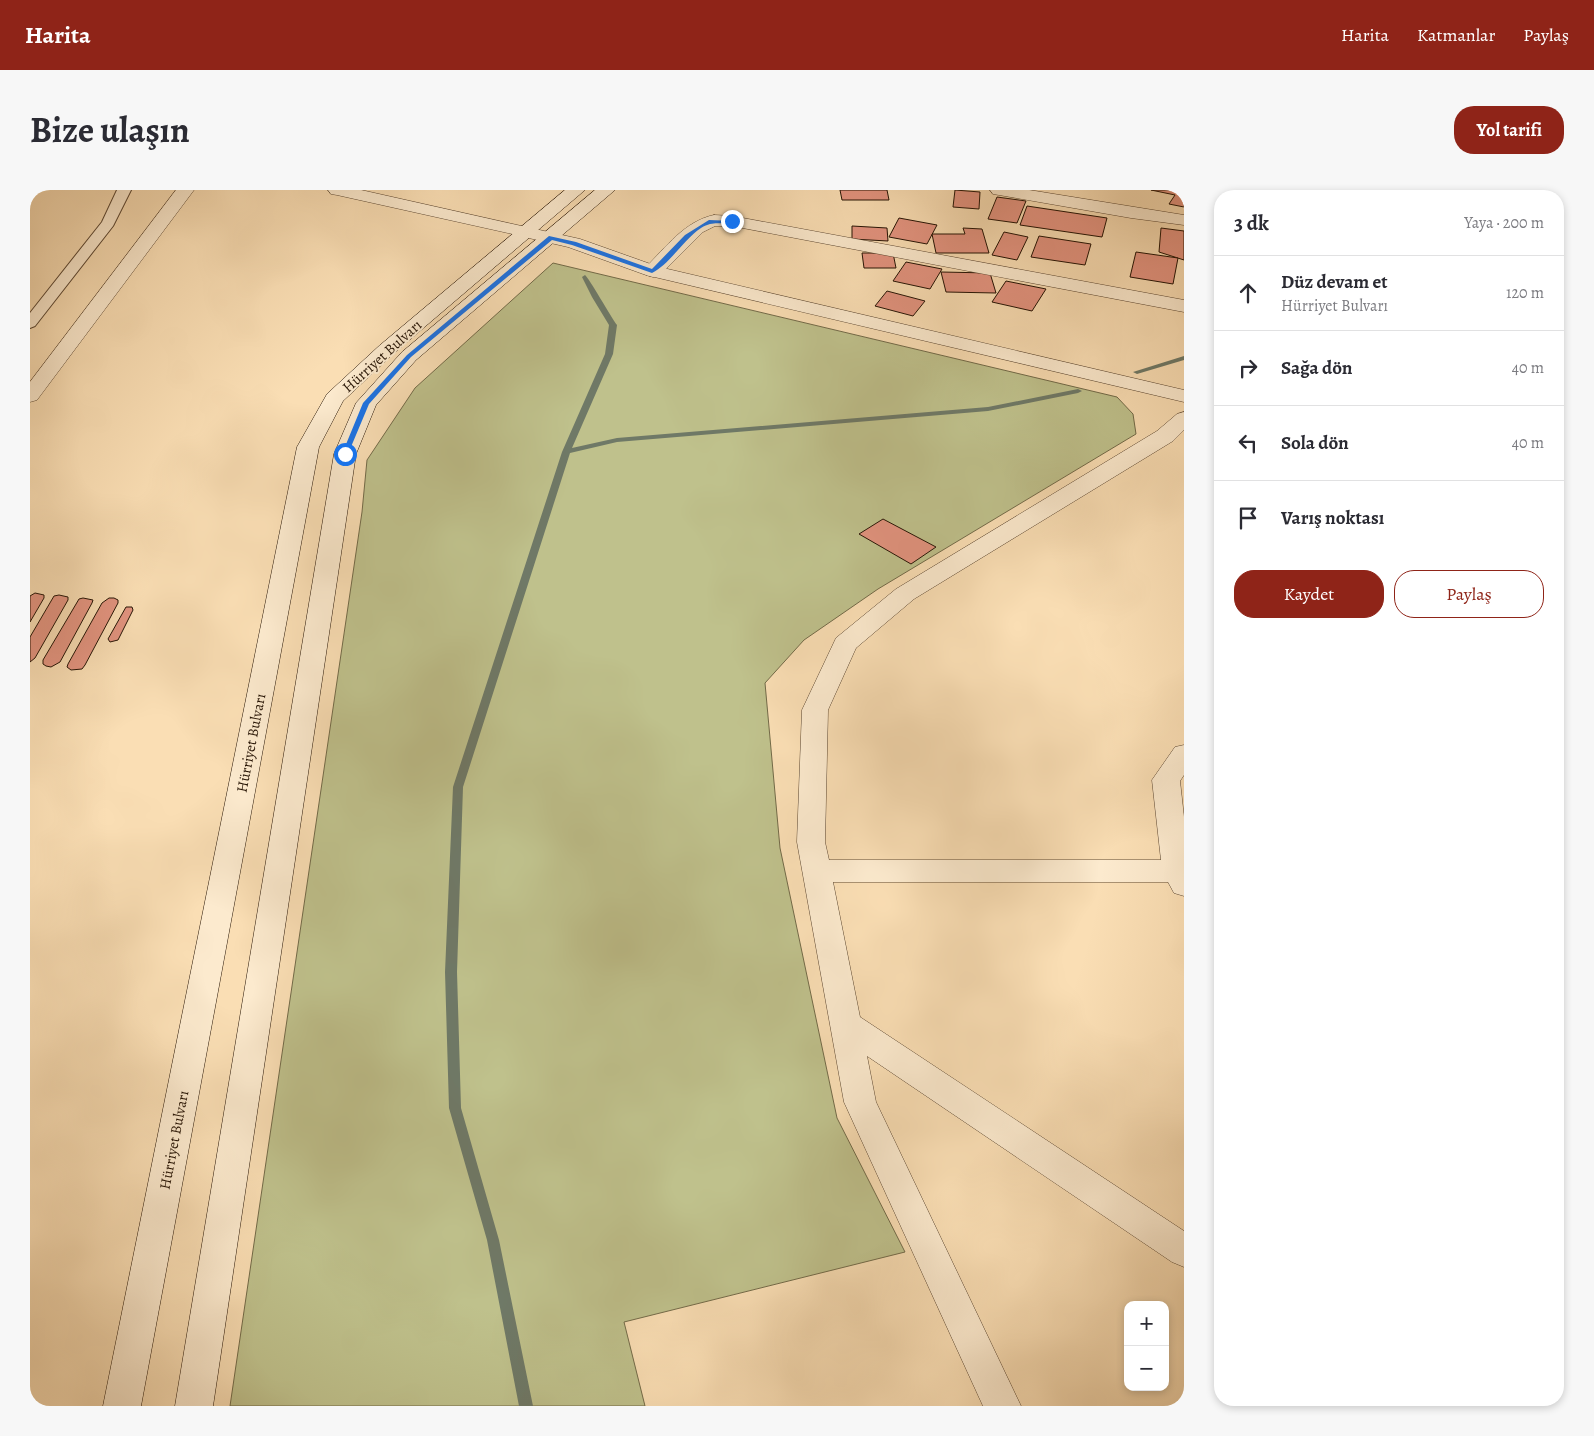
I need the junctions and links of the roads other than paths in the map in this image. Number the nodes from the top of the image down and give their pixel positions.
1 (124, 190) edge
2 (185, 190) edge
3 (338, 190) edge
4 (576, 190) edge
5 (606, 190) edge
6 (999, 190) edge
7 (1184, 220) edge
8 (539, 235) junction
9 (652, 271) junction
10 (1184, 306) edge
11 (30, 323) edge
12 (30, 396) edge
13 (1184, 396) edge
14 (1184, 418) edge
15 (1184, 754) edge
16 (817, 871) junction
17 (1180, 878) edge
18 (845, 1024) junction
19 (1184, 1252) edge
20 (122, 1406) edge
21 (194, 1406) edge
22 (1002, 1406) edge

1 - 11 lane
2 - 12 street
3 - 8 street
4 - 8 street, Hürriyet Bulvarı
5 - 8 street, Hürriyet Bulvarı
6 - 7 street
8 - 9 street
8 - 20 street, Hürriyet Bulvarı
8 - 21 street, Hürriyet Bulvarı
9 - 10 street
9 - 13 street
14 - 16 street
15 - 17 street
16 - 17 street
16 - 18 street
18 - 19 street
18 - 22 street

